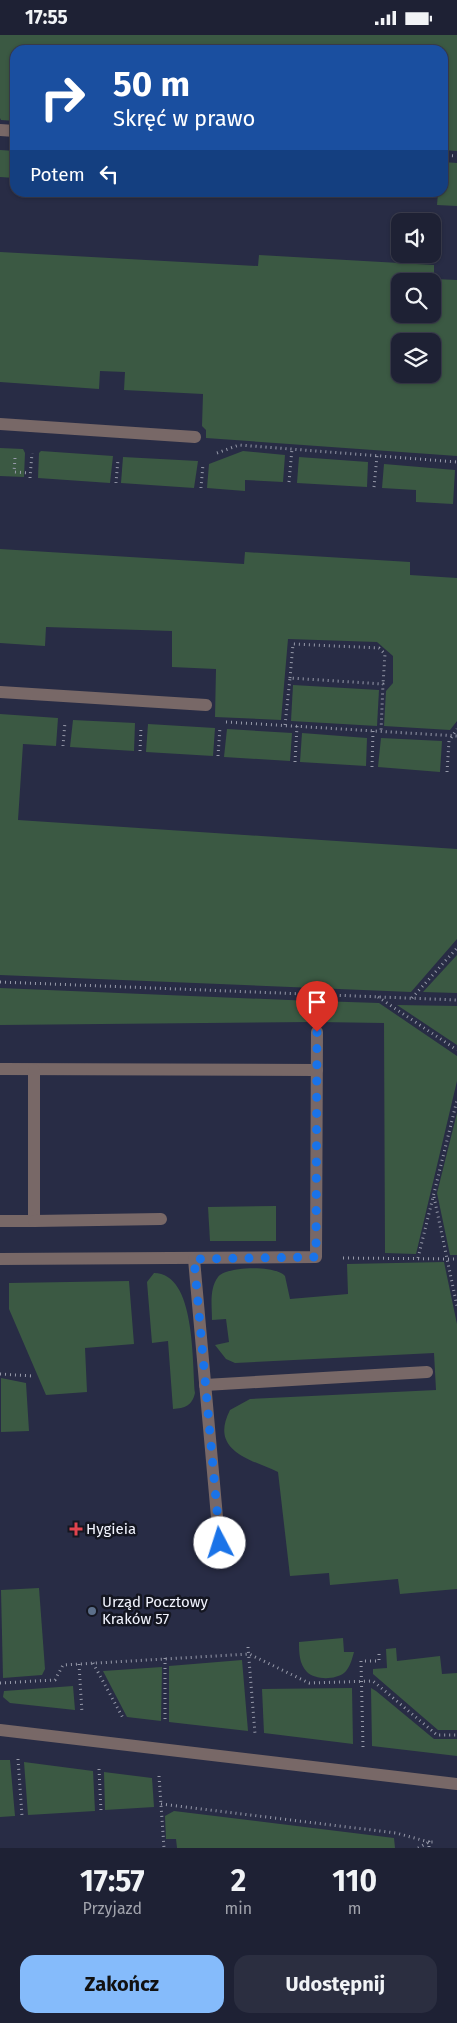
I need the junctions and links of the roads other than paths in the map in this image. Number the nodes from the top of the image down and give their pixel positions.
1 (0, 425) edge
2 (195, 437) road end
3 (0, 691) edge
4 (206, 705) dead end
5 (317, 1032) dead end
6 (0, 1069) edge
7 (34, 1070) junction
8 (317, 1070) junction
9 (160, 1219) dead end
10 (0, 1221) edge
11 (34, 1221) junction
12 (0, 1259) edge
13 (194, 1259) junction
14 (427, 1372) dead end
15 (205, 1385) junction
16 (221, 1562) dead end
17 (0, 1730) edge
18 (457, 1785) edge

1 - 2 street
3 - 4 street
5 - 8 street
6 - 7 street
7 - 8 street
7 - 11 street
8 - 13 street
9 - 11 street
10 - 11 street
12 - 13 street
13 - 15 street
14 - 15 street
15 - 16 street
17 - 18 street

